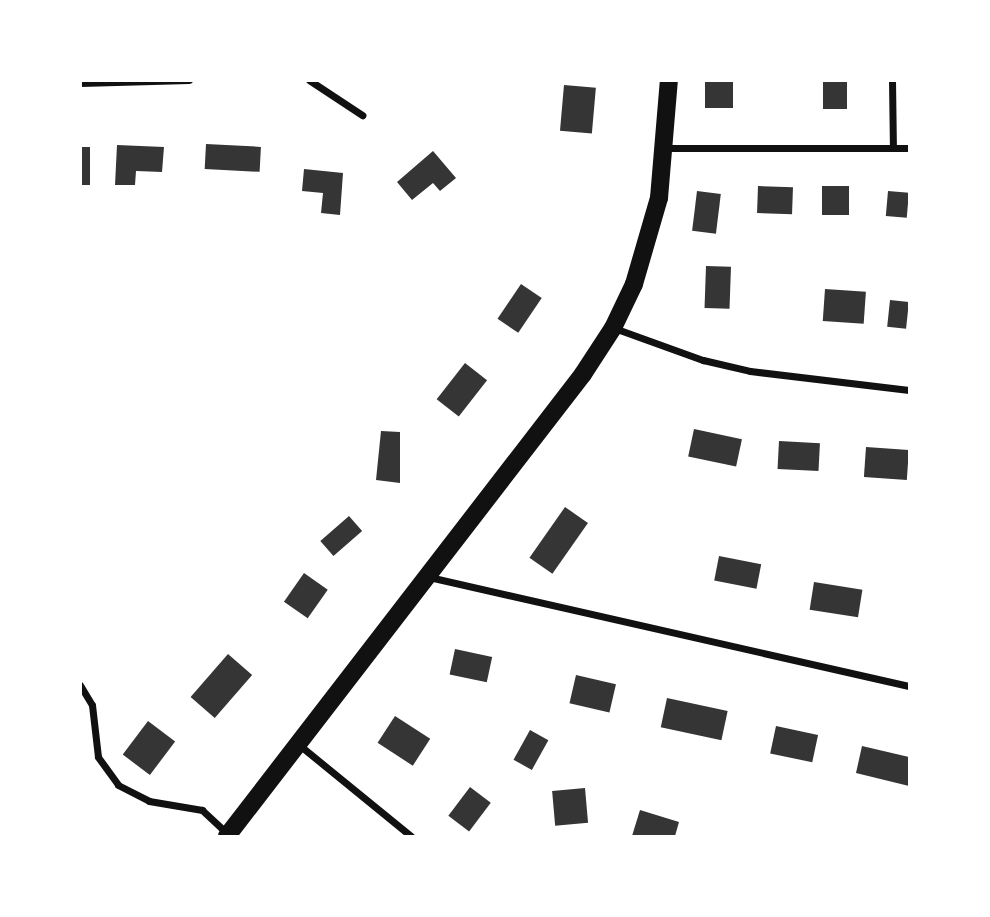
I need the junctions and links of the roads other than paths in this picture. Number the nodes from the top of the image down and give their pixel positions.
1 (189, 80) edge
2 (309, 80) edge
3 (668, 80) edge
4 (892, 80) edge
5 (80, 83) edge
6 (362, 115) dead end
7 (664, 148) junction
8 (893, 148) junction
9 (909, 148) edge
10 (613, 328) junction
11 (909, 390) edge
12 (426, 576) junction
13 (80, 685) edge
14 (909, 687) edge
15 (297, 744) junction
16 (227, 835) edge
17 (411, 836) edge

1 - 5 street
2 - 6 street
3 - 7 main road
4 - 8 street
7 - 8 street
7 - 10 main road
8 - 9 street
10 - 11 street
10 - 12 main road
12 - 14 street
12 - 15 main road
13 - 16 street
15 - 16 main road
15 - 17 street

